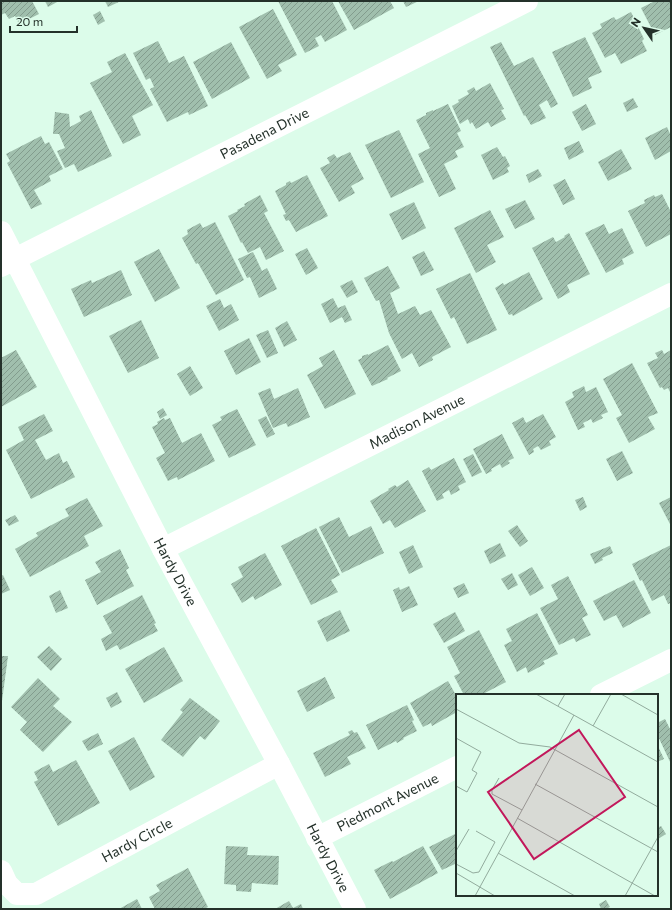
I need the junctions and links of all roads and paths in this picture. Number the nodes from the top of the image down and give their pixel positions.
1 (527, 1) edge
2 (1, 232) edge
3 (7, 262) edge
4 (671, 294) edge
5 (163, 549) junction
6 (671, 660) edge
7 (603, 694) edge
8 (279, 764) junction
9 (456, 768) edge
10 (317, 838) junction
11 (1, 871) edge
12 (354, 909) edge

1 - 3 street, Pasadena Drive
2 - 3 street, Hardy Drive
3 - 5 street, Hardy Drive
4 - 5 street, Madison Avenue
5 - 8 street, Hardy Drive
6 - 7 street
8 - 10 street, Hardy Drive
8 - 11 street, Hardy Circle
9 - 10 street, Piedmont Avenue
10 - 12 street, Hardy Drive

